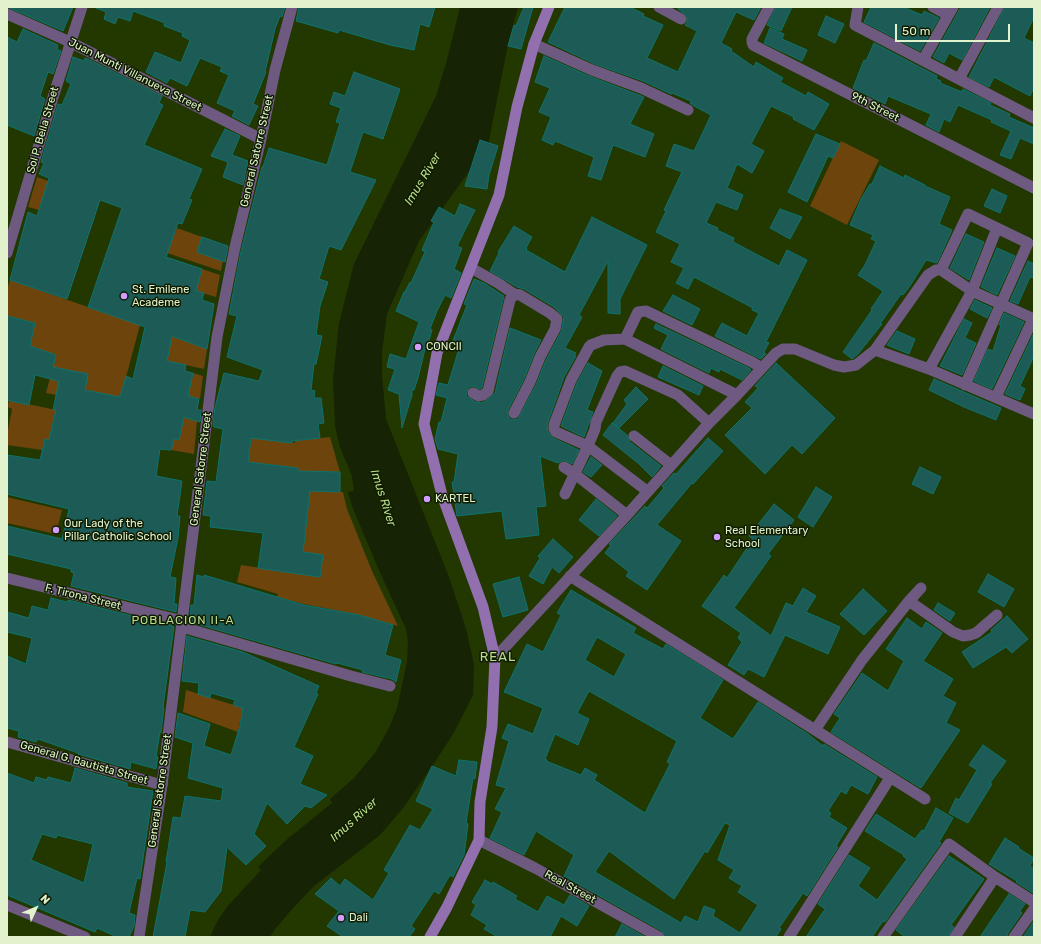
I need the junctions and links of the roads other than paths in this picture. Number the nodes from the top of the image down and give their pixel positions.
1 (82, 7) edge
2 (292, 7) edge
3 (549, 7) edge
4 (659, 7) edge
5 (769, 7) edge
6 (858, 7) edge
7 (933, 7) edge
8 (998, 7) edge
9 (950, 11) edge
10 (7, 14) edge
11 (680, 18) dead end
12 (70, 42) junction
13 (534, 44) junction
14 (923, 60) junction
15 (959, 79) junction
16 (688, 110) dead end
17 (1034, 118) edge
18 (261, 139) junction
19 (1034, 188) edge
20 (997, 228) junction
21 (7, 254) edge
22 (471, 268) junction
23 (941, 270) junction
24 (972, 291) junction
25 (514, 294) junction
26 (1000, 305) junction
27 (1034, 319) edge
28 (625, 339) junction
29 (875, 350) junction
30 (762, 368) junction
31 (929, 369) junction
32 (965, 384) junction
33 (473, 393) dead end
34 (737, 395) junction
35 (996, 397) junction
36 (514, 413) dead end
37 (1034, 413) edge
38 (709, 422) junction
39 (634, 436) dead end
40 (588, 446) junction
41 (671, 465) junction
42 (564, 467) dead end
43 (576, 474) junction
44 (647, 491) junction
45 (566, 494) dead end
46 (627, 515) junction
47 (570, 576) junction
48 (7, 578) edge
49 (921, 588) dead end
50 (909, 601) junction
51 (997, 615) dead end
52 (182, 624) junction
53 (495, 658) junction
54 (390, 686) dead end
55 (815, 730) junction
56 (7, 742) edge
57 (890, 778) junction
58 (162, 785) junction
59 (925, 799) dead end
60 (479, 840) junction
61 (995, 877) junction
62 (1034, 902) edge
63 (7, 905) edge
64 (1034, 909) edge
65 (656, 936) edge
66 (84, 937) edge
67 (139, 937) edge
68 (430, 937) edge
69 (789, 937) edge
70 (883, 937) edge
71 (955, 937) edge
72 (1014, 937) edge

1 - 12 street, Sol P. Bella Street
2 - 18 street, General Satorre Street
3 - 13 main road
4 - 11 street
5 - 19 street, 9th Street
6 - 14 street
7 - 9 street
8 - 15 street
9 - 14 street
10 - 12 street, Juan Munti Villanueva Street
12 - 18 street, Juan Munti Villanueva Street
12 - 21 street, Sol P. Bella Street
13 - 16 street
13 - 22 main road
14 - 15 street
15 - 17 street
18 - 52 street, General Satorre Street
20 - 23 street
20 - 24 street
20 - 26 street
22 - 25 street
22 - 53 main road
23 - 24 street
23 - 29 street
24 - 26 street
24 - 31 street
25 - 33 street
25 - 36 street
26 - 27 street
26 - 32 street
27 - 35 street
28 - 30 street
28 - 34 street
28 - 40 street
29 - 30 street
29 - 31 street
30 - 34 street
31 - 32 street
32 - 35 street
34 - 38 street
35 - 37 street
38 - 40 street
38 - 41 street
39 - 41 street
40 - 43 street
40 - 44 street
41 - 44 street
42 - 43 street
43 - 45 street
43 - 46 street
44 - 46 street
46 - 47 street
47 - 53 street
47 - 55 street
48 - 52 street, F. Tirona Street
49 - 50 street
50 - 51 street
50 - 55 street
52 - 54 street, F. Tirona Street
52 - 58 street, General Satorre Street
53 - 60 main road
55 - 57 street
56 - 58 street, General G. Bautista Street
57 - 59 street
57 - 69 street
58 - 67 street, General Satorre Street
60 - 65 street, Real Street
60 - 68 main road
61 - 62 street
61 - 70 street
61 - 71 street
63 - 66 street
64 - 72 street

